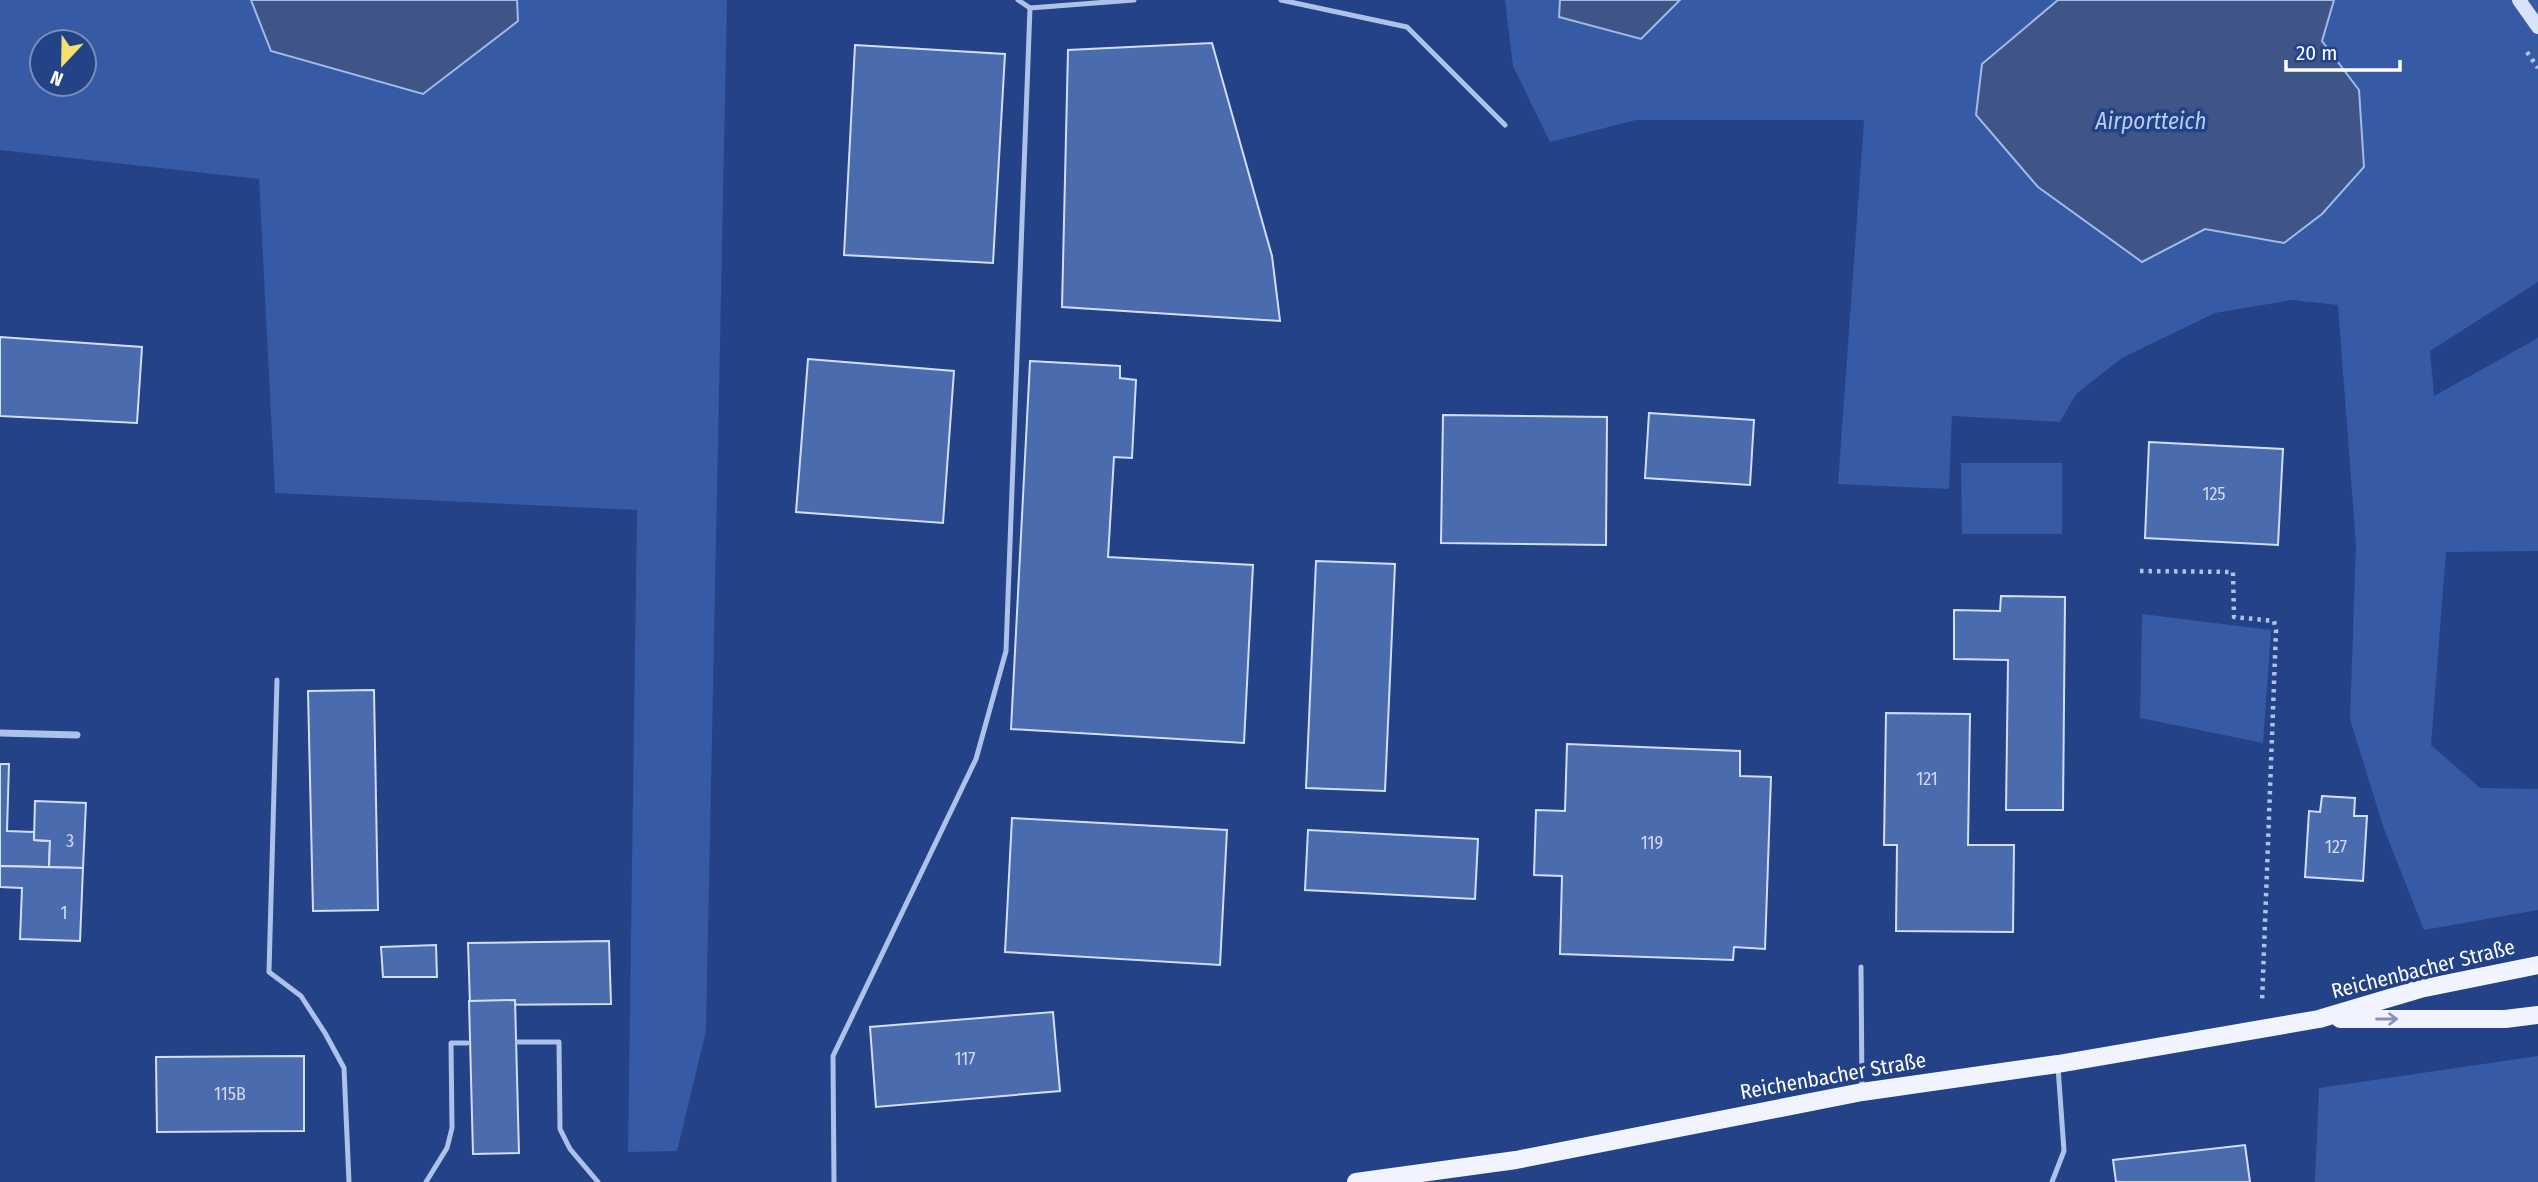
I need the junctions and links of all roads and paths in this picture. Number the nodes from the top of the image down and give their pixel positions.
1 (1018, 0) edge
2 (1135, 0) edge
3 (1281, 0) edge
4 (2519, 0) edge
5 (1030, 8) junction
6 (2538, 27) edge
7 (1505, 125) dead end
8 (2140, 571) dead end
9 (277, 680) dead end
10 (0, 733) edge
11 (77, 735) dead end
12 (2538, 965) edge
13 (1861, 967) dead end
14 (2538, 1015) edge
15 (2319, 1019) junction
16 (2259, 1028) junction
17 (518, 1042) dead end
18 (467, 1043) dead end
19 (2058, 1064) junction
20 (1862, 1092) junction
21 (349, 1182) edge
22 (426, 1182) edge
23 (598, 1182) edge
24 (834, 1182) edge
25 (1356, 1182) edge
26 (2052, 1182) edge

1 - 5 lane
2 - 5 lane
3 - 7 lane
4 - 6 main road
5 - 24 lane
8 - 16 path
9 - 21 lane
10 - 11 street
12 - 15 main road, Reichenbacher Straße
13 - 20 lane
15 -> 14 main road, Reichenbacher Straße
15 - 16 main road, Reichenbacher Straße
16 - 19 main road, Reichenbacher Straße
17 - 23 lane
18 - 22 lane
19 - 20 main road, Reichenbacher Straße
19 - 26 lane
20 - 25 main road, Reichenbacher Straße

